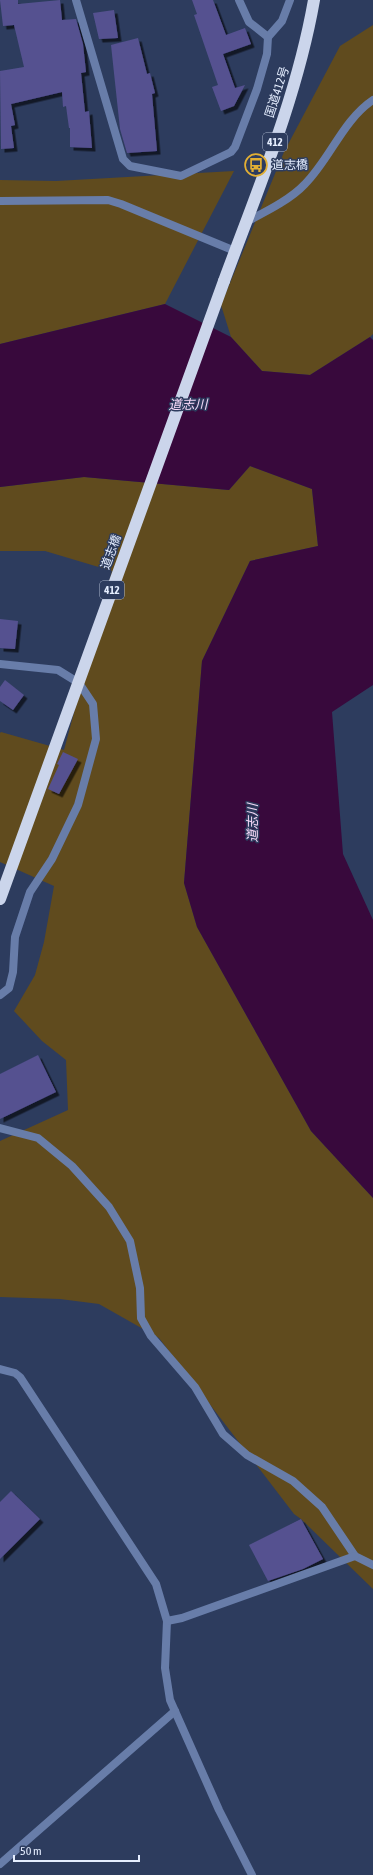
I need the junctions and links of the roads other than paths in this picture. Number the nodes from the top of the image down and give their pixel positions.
1 (76, 0) edge
2 (239, 0) edge
3 (290, 0) edge
4 (314, 0) edge
5 (268, 37) junction
6 (373, 100) edge
7 (0, 201) edge
8 (245, 223) junction
9 (235, 251) junction
10 (224, 281) joint
11 (0, 664) edge
12 (0, 899) edge
13 (0, 995) edge
14 (0, 1128) edge
15 (0, 1369) edge
16 (355, 1556) junction
17 (373, 1564) edge
18 (167, 1621) junction
19 (175, 1711) junction
20 (0, 1864) edge
21 (252, 1875) edge

1 - 5 street
2 - 5 street
3 - 5 street
4 - 8 highway, 国道412号 / 412
6 - 8 street
7 - 9 street
8 - 9 highway, 国道412号 / 412
9 - 10 highway, 国道412号 / 412
10 - 12 highway, 道志橋 / 412, bridge
11 - 13 street
14 - 16 street
15 - 18 street
16 - 17 street
16 - 18 street
18 - 19 street
19 - 20 street
19 - 21 street

